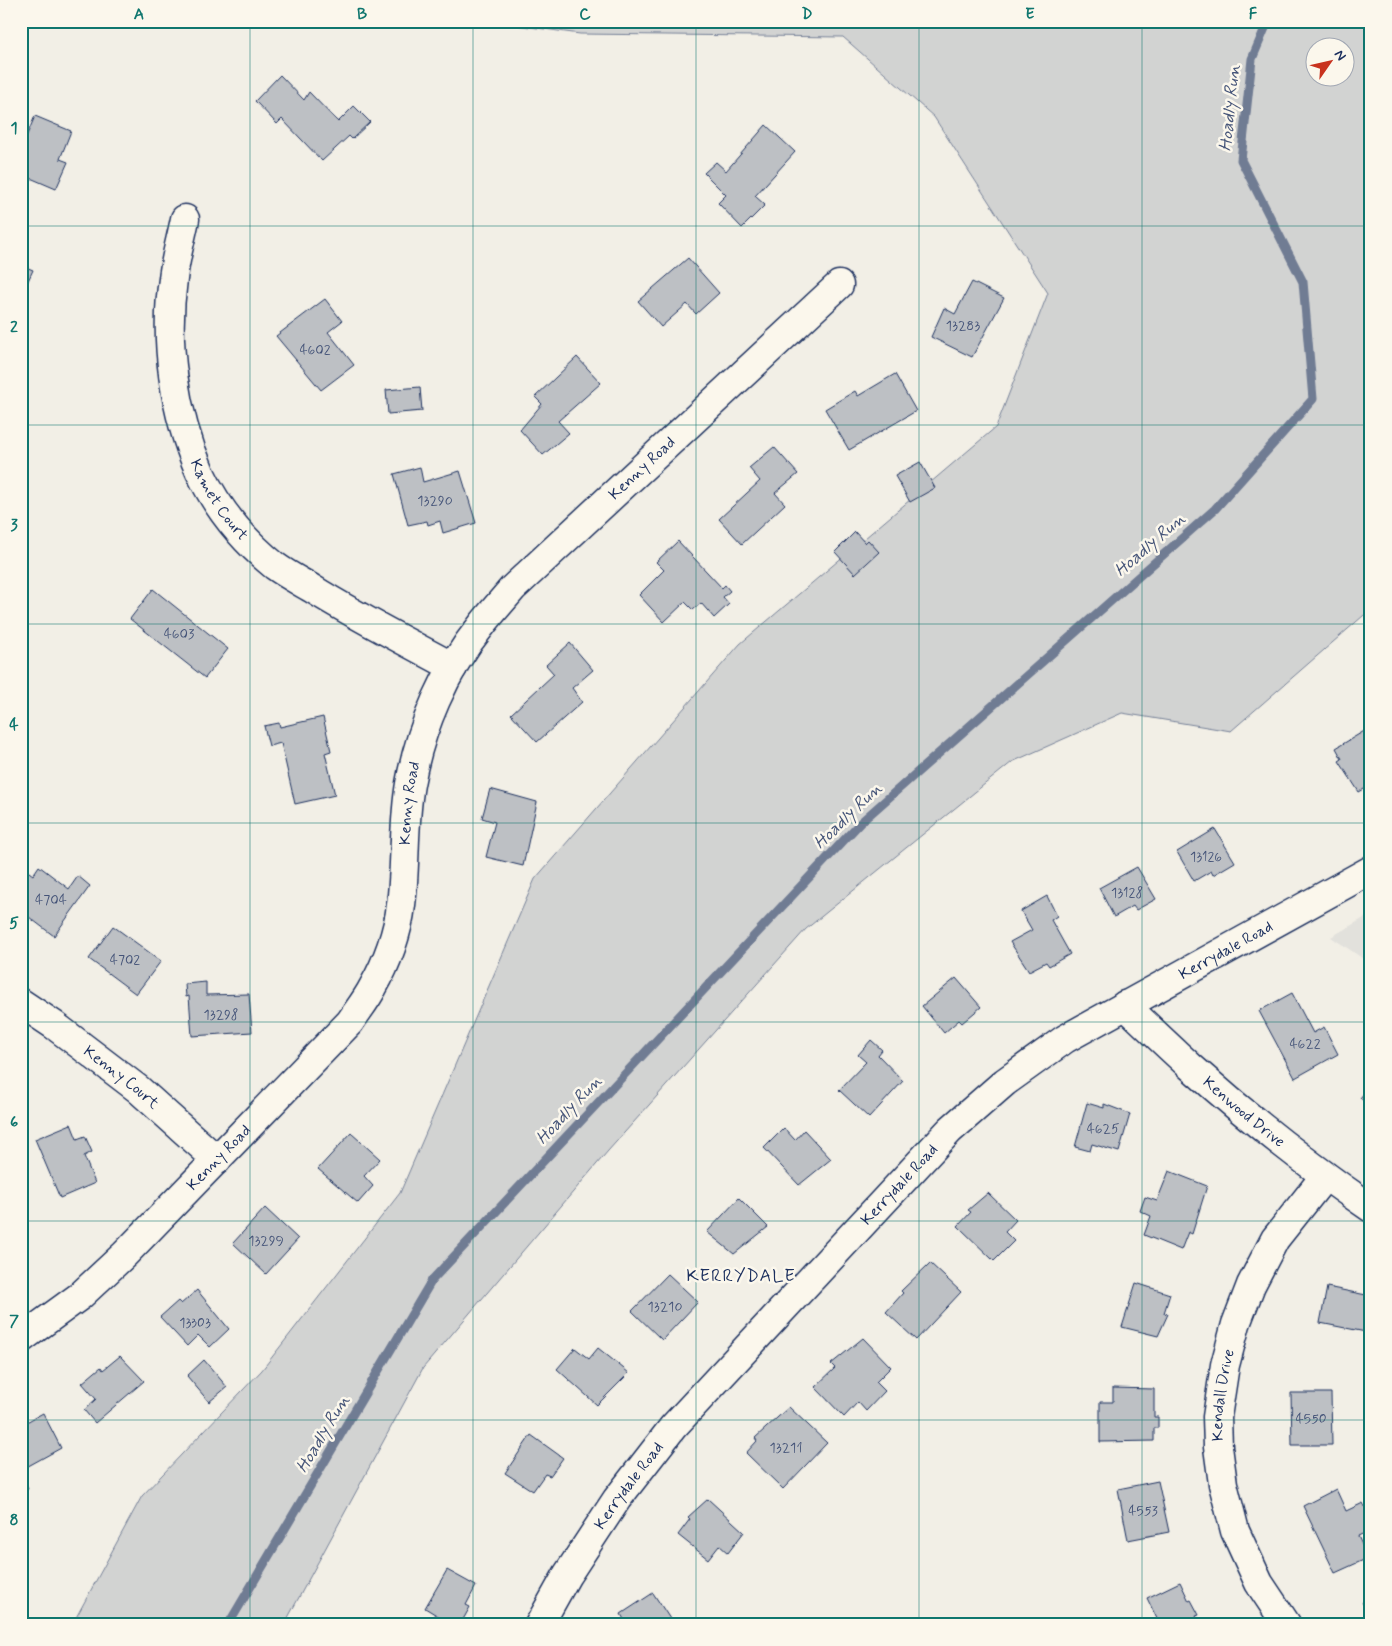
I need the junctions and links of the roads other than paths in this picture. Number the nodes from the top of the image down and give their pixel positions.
1 (185, 219) dead end
2 (839, 285) dead end
3 (453, 666) junction
4 (1371, 870) edge
5 (21, 1002) edge
6 (1125, 1005) junction
7 (217, 1160) junction
8 (1325, 1176) junction
9 (1371, 1208) edge
10 (21, 1339) edge
11 (539, 1625) edge
12 (1287, 1625) edge

1 - 3 street, Kamet Court
2 - 3 street, Kenny Road
3 - 7 street, Kenny Road
4 - 6 street, Kerrydale Road
5 - 7 street, Kenny Court
6 - 8 street, Kenwood Drive
6 - 11 street, Kerrydale Road
7 - 10 street, Kenny Road
8 - 9 street, Kenwood Drive
8 - 12 street, Kendall Drive

